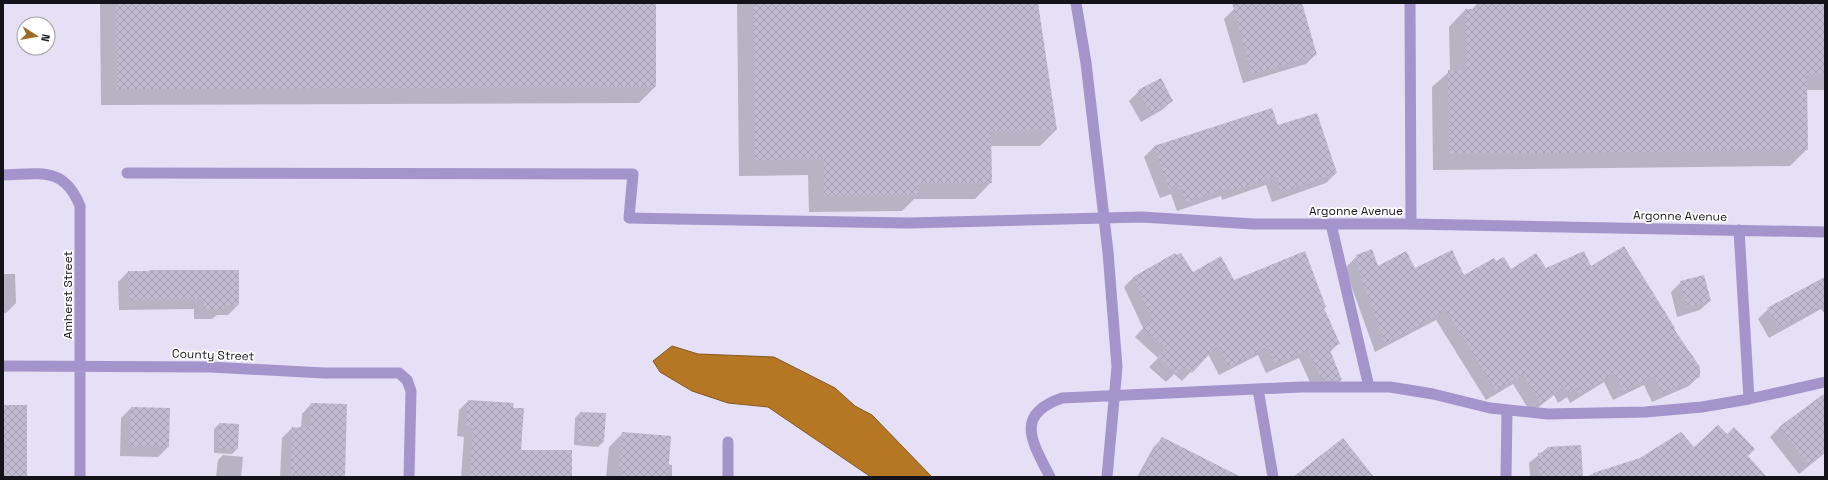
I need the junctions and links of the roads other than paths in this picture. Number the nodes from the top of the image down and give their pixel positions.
1 (1076, 3) edge
2 (1410, 3) edge
3 (127, 173) dead end
4 (3, 175) edge
5 (1104, 218) junction
6 (1331, 224) junction
7 (1411, 224) junction
8 (1739, 230) junction
9 (1825, 232) edge
10 (3, 366) edge
11 (81, 366) junction
12 (1825, 382) edge
13 (1369, 387) junction
14 (1258, 389) junction
15 (1115, 396) junction
16 (1749, 399) junction
17 (1507, 411) junction
18 (728, 442) dead end
19 (80, 477) edge
20 (408, 477) edge
21 (728, 477) edge
22 (1050, 477) edge
23 (1107, 477) edge
24 (1273, 477) edge
25 (1506, 477) edge

1 - 5 street
2 - 7 street
3 - 5 street, Argonne Avenue
4 - 11 street, Amherst Street
5 - 6 street, Argonne Avenue
5 - 15 street
6 - 7 street, Argonne Avenue
6 - 13 street
7 - 8 street, Argonne Avenue
8 - 9 street, Argonne Avenue
8 - 16 street
10 - 11 street, County Street
11 - 19 street, Amherst Street
11 - 20 street, County Street
12 - 16 street
13 - 14 street
13 - 17 street
14 - 15 street
14 - 24 street
15 - 22 street
15 - 23 street
16 - 17 street
17 - 25 street
18 - 21 street

